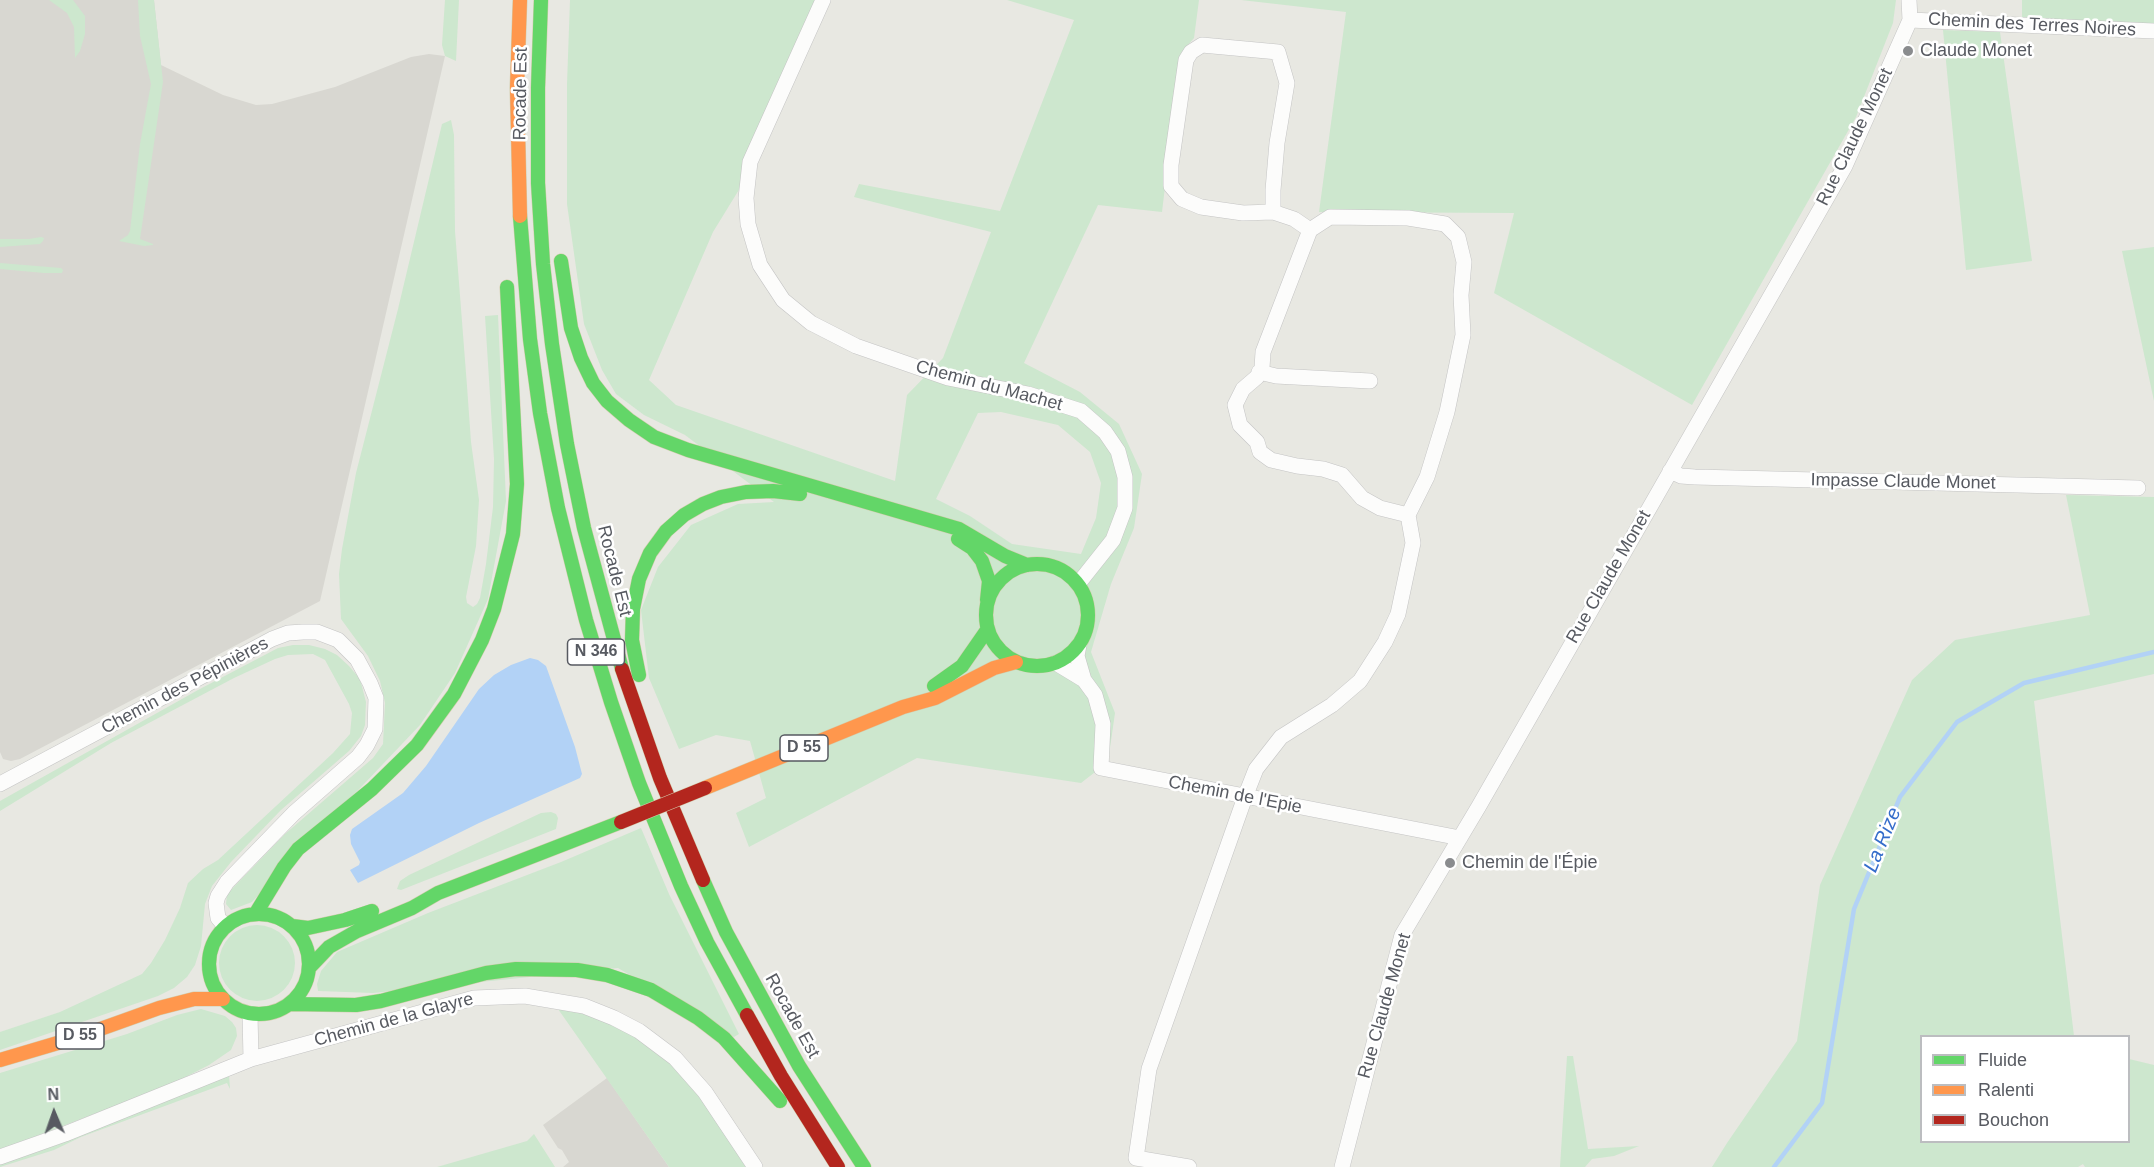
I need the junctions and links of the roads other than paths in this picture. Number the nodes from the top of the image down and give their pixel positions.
1 (520, 0) edge
2 (541, 0) edge
3 (823, 0) edge
4 (1909, 0) edge
5 (1910, 20) junction
6 (2154, 31) edge
7 (517, 88) junction
8 (538, 88) junction
9 (504, 143) dead end
10 (552, 157) dead end
11 (1273, 212) junction
12 (1310, 230) junction
13 (560, 252) dead end
14 (507, 278) dead end
15 (1260, 372) junction
16 (1370, 381) dead end
17 (1670, 471) junction
18 (2138, 488) dead end
19 (1408, 515) junction
20 (1027, 564) junction
21 (1078, 584) junction
22 (987, 600) junction
23 (987, 630) junction
24 (1079, 645) junction
25 (1016, 662) junction
26 (1056, 663) junction
27 (1084, 680) junction
28 (903, 707) junction
29 (647, 743) junction
30 (0, 784) edge
31 (1245, 797) junction
32 (1460, 838) junction
33 (438, 893) junction
34 (256, 913) junction
35 (225, 926) junction
36 (292, 926) junction
37 (208, 960) junction
38 (309, 968) junction
39 (223, 999) junction
40 (289, 1004) junction
41 (159, 1008) junction
42 (250, 1014) junction
43 (251, 1059) junction
44 (0, 1060) edge
45 (0, 1157) edge
46 (755, 1167) edge
47 (837, 1167) edge
48 (864, 1167) edge
49 (1190, 1167) edge
50 (1342, 1167) edge

1 - 7 main road, Rocade Est / N 346
2 - 8 main road, Rocade Est / N 346
3 - 21 street, Chemin du Machet
4 - 5 street, Rue Claude Monet
5 - 6 street, Chemin des Terres Noires
5 - 17 street, Rue Claude Monet
7 - 9 main road
7 - 47 main road, Rocade Est / N 346
8 - 10 main road
8 - 29 main road, Rocade Est / N 346
11 - 11 street
11 - 12 street
12 - 15 street
12 - 19 street
13 - 20 main road
14 - 34 main road
15 - 16 street
15 - 19 street
17 - 18 street, Impasse Claude Monet
17 - 32 street, Rue Claude Monet
19 - 31 street
20 - 21 main road
20 - 22 main road
21 - 24 main road
22 - 23 main road
22 - 29 main road
23 - 25 main road
23 - 28 main road, D 55
24 - 26 main road
24 - 27 street, Chemin de l'Epie
25 - 26 main road
25 - 28 main road, D 55
26 - 27 street
27 - 31 street, Chemin de l'Epie
28 - 33 main road, D 55, bridge
29 - 48 main road, Rocade Est / N 346
30 - 35 street, Chemin des Pépinières
31 - 32 street, Chemin de l'Epie
31 - 49 street
32 - 50 street, Rue Claude Monet
33 - 36 main road, D 55
33 - 38 main road, D 55
34 - 35 main road
34 - 36 main road
35 - 37 main road
36 - 38 main road
37 - 39 main road
37 - 41 main road, D 55
38 - 40 main road
39 - 41 main road, D 55
39 - 42 main road
40 - 42 main road
40 - 47 main road
41 - 44 main road, D 55
42 - 43 street
43 - 45 street, Chemin de la Glayre
43 - 46 street, Chemin de la Glayre

